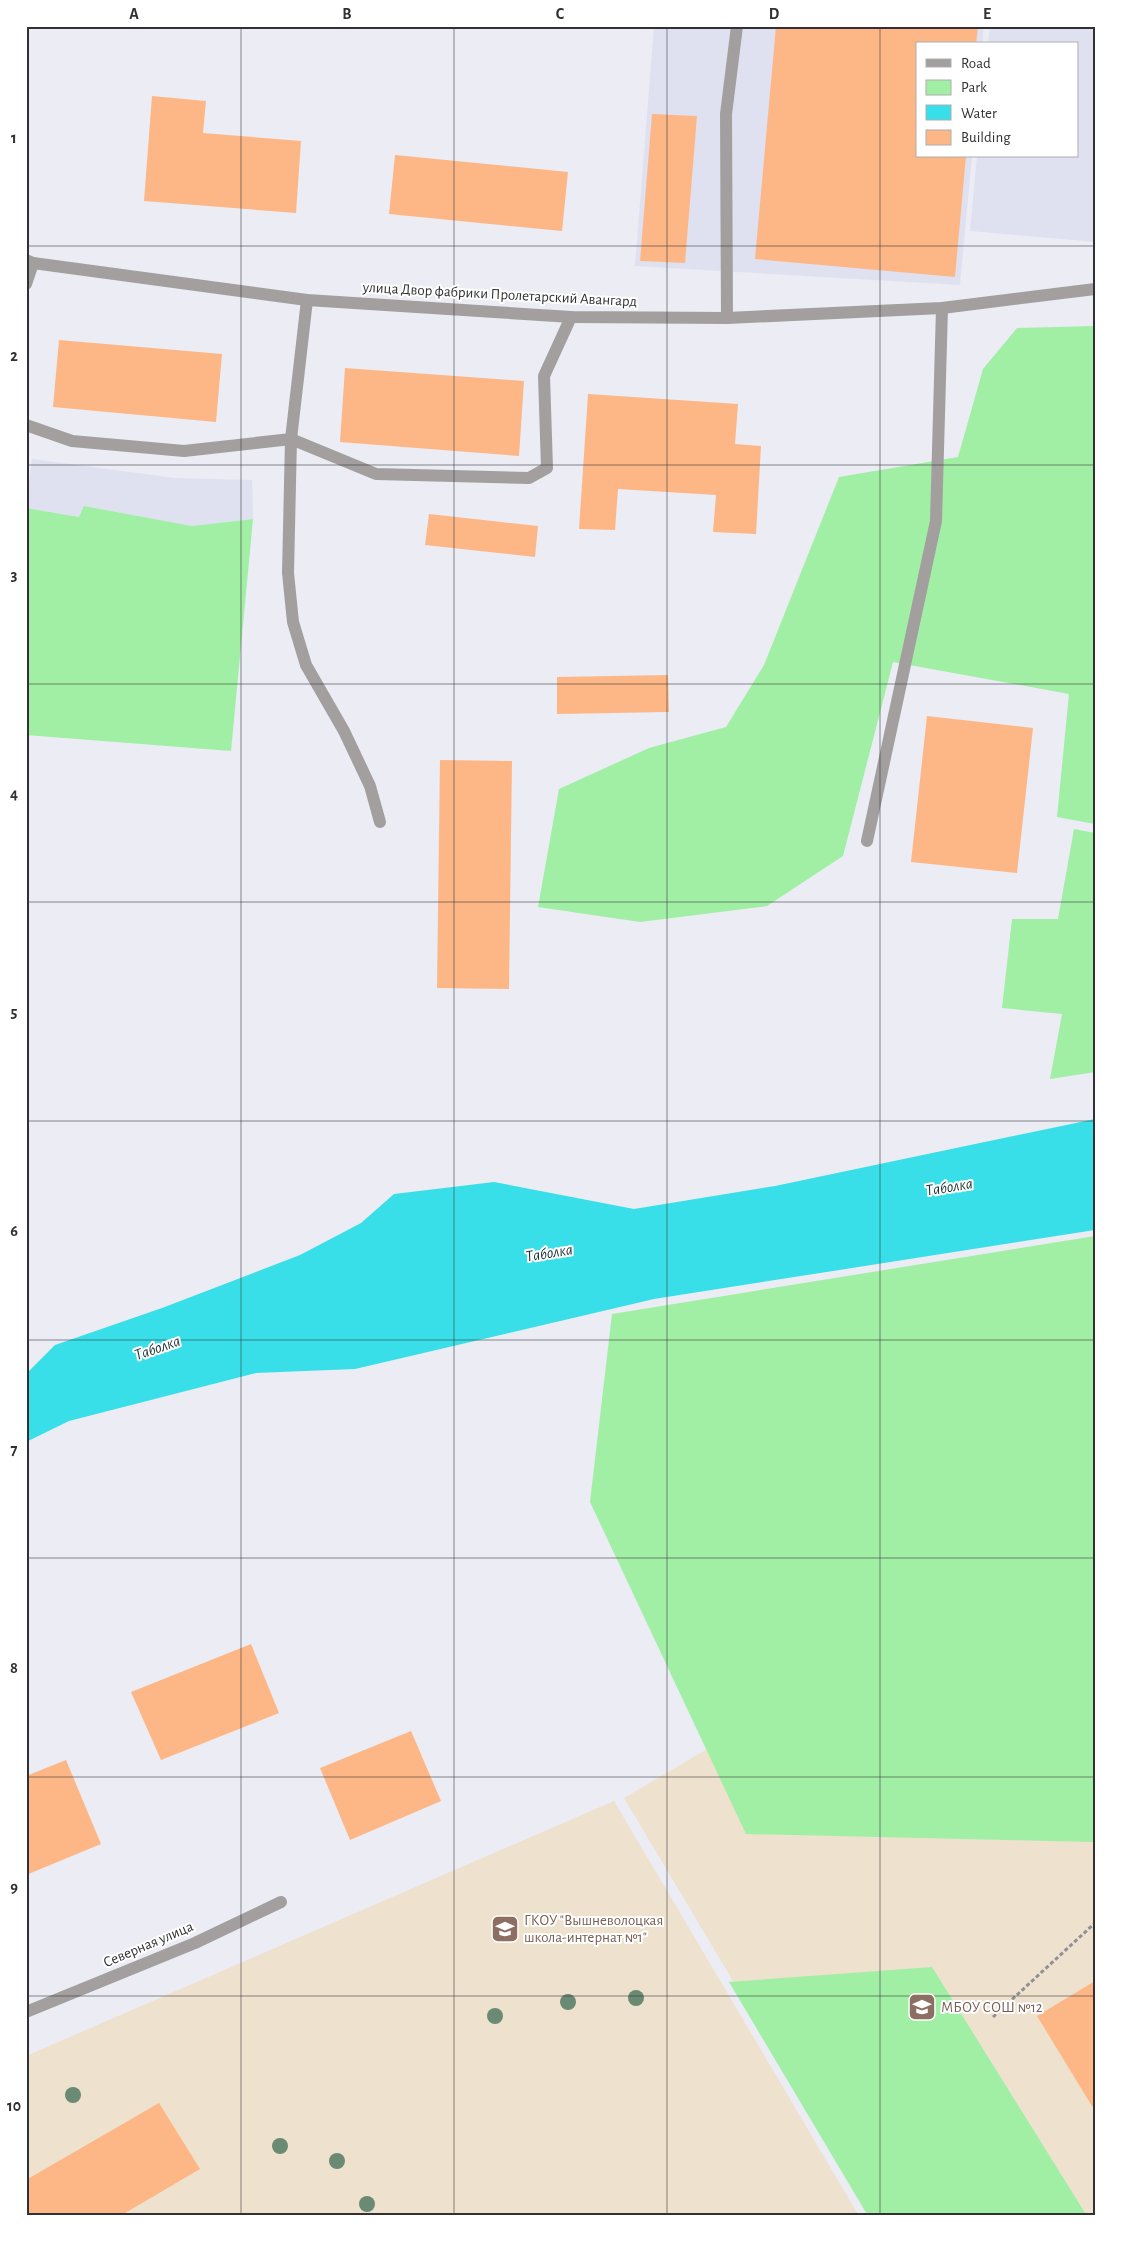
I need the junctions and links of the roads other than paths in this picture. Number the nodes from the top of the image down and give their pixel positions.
1 (737, 26) edge
2 (30, 262) edge
3 (26, 284) edge
4 (1095, 288) edge
5 (308, 300) junction
6 (942, 308) junction
7 (571, 317) junction
8 (727, 318) junction
9 (26, 425) edge
10 (291, 439) junction
11 (380, 822) dead end
12 (867, 841) dead end
13 (281, 1902) dead end
14 (26, 2012) edge

1 - 8 street
2 - 3 street
2 - 5 street, улица Двор фабрики Пролетарский Авангард
4 - 6 street, улица Двор фабрики Пролетарский Авангард
5 - 7 street, улица Двор фабрики Пролетарский Авангард
5 - 10 street
6 - 8 street, улица Двор фабрики Пролетарский Авангард
6 - 12 street
7 - 8 street, улица Двор фабрики Пролетарский Авангард
7 - 10 street
9 - 10 street
10 - 11 street
13 - 14 street, Северная улица

